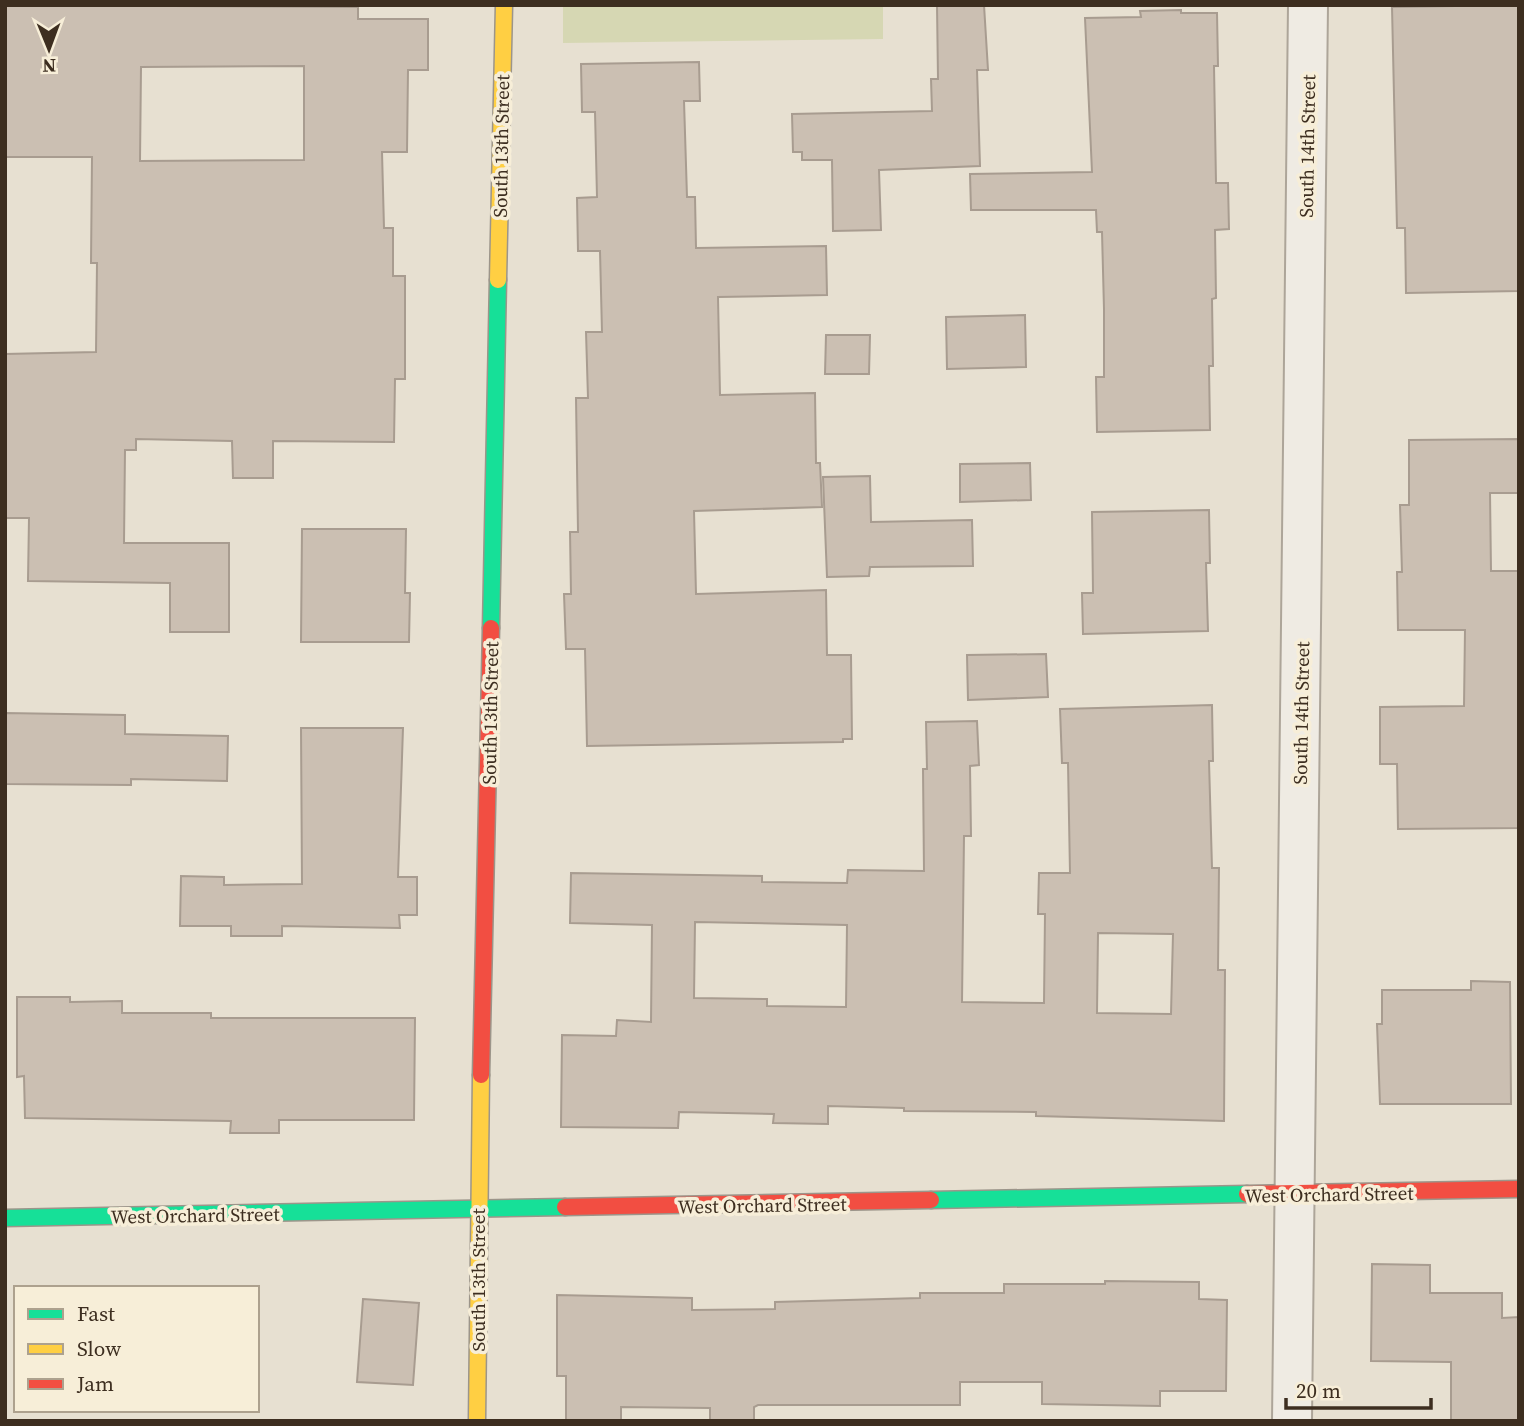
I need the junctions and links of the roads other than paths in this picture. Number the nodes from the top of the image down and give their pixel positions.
1 (504, 5) edge
2 (1308, 5) edge
3 (1519, 1189) edge
4 (1294, 1195) junction
5 (478, 1210) junction
6 (5, 1218) edge
7 (477, 1421) edge
8 (1292, 1421) edge

1 - 5 street, South 13th Street
2 - 4 street, South 14th Street
3 - 4 street, West Orchard Street
4 - 5 street, West Orchard Street
4 - 8 street, South 14th Street
5 - 6 street, West Orchard Street
5 - 7 street, South 13th Street

